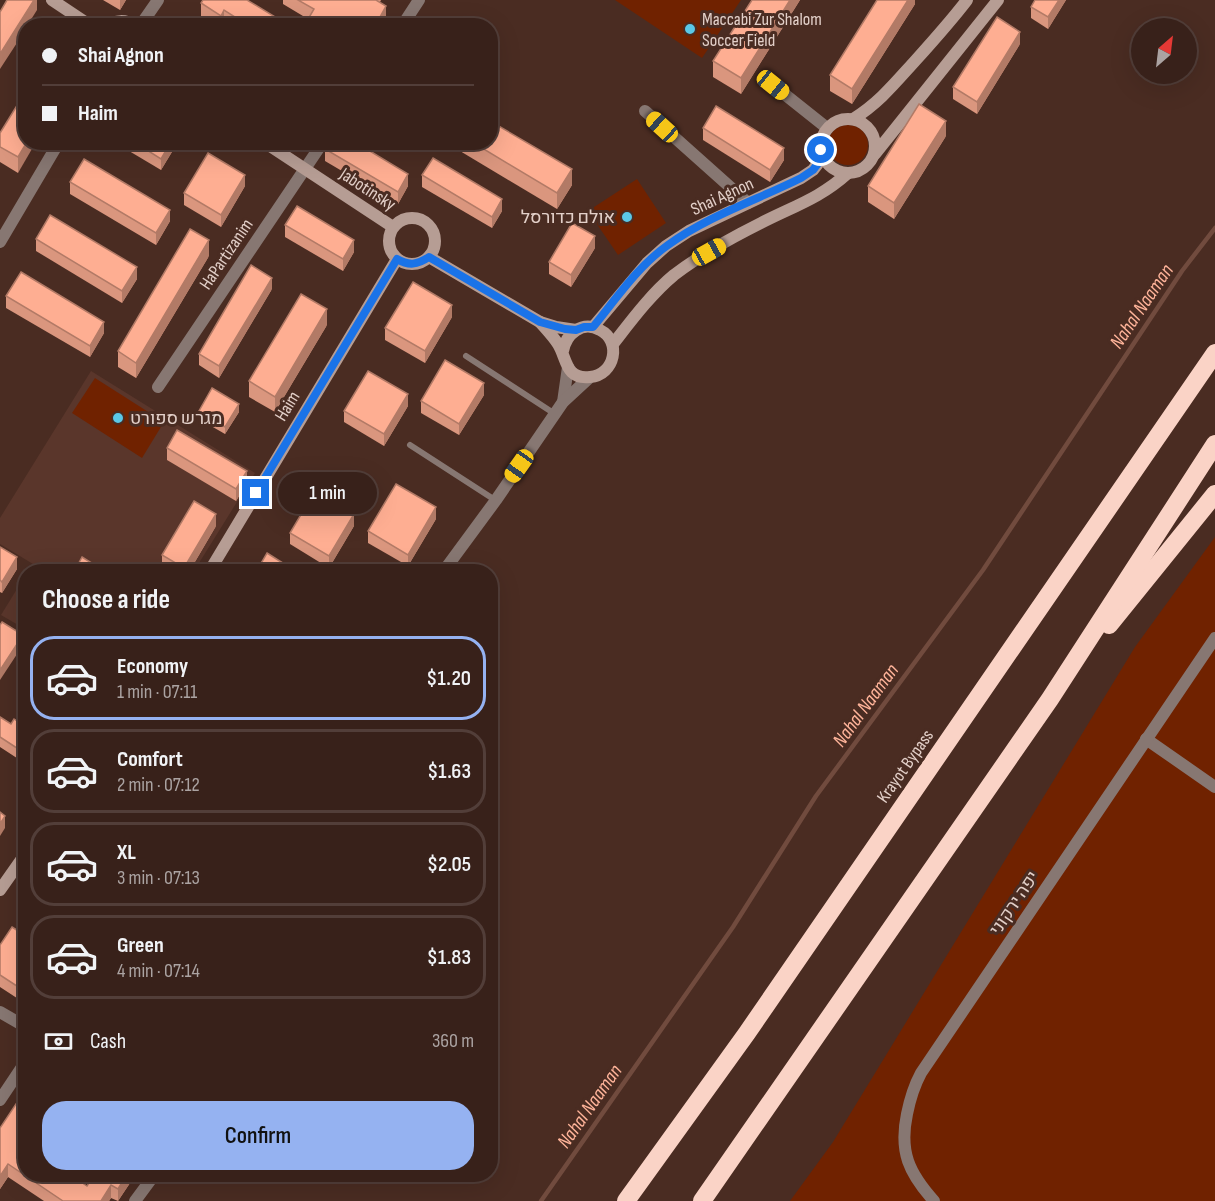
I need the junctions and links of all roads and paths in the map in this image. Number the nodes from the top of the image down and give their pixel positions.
1 (52, 0) edge
2 (158, 0) edge
3 (419, 0) edge
4 (967, 0) edge
5 (998, 0) edge
6 (79, 18) edge
7 (144, 18) edge
8 (407, 18) edge
9 (773, 85) dead end
10 (645, 111) dead end
11 (853, 119) junction
12 (827, 128) junction
13 (54, 150) edge
14 (276, 150) edge
15 (318, 150) edge
16 (875, 154) junction
17 (823, 157) junction
18 (305, 169) junction
19 (848, 173) junction
20 (748, 202) junction
21 (393, 227) junction
22 (0, 242) edge
23 (429, 257) junction
24 (397, 259) junction
25 (540, 322) junction
26 (593, 327) junction
27 (576, 330) junction
28 (613, 344) junction
29 (563, 351) junction
30 (1215, 353) edge
31 (466, 356) dead end
32 (568, 367) junction
33 (589, 378) junction
34 (158, 387) dead end
35 (563, 402) junction
36 (555, 414) junction
37 (1215, 444) edge
38 (410, 445) dead end
39 (1215, 494) edge
40 (496, 500) junction
41 (214, 564) edge
42 (449, 564) edge
43 (1215, 638) edge
44 (1050, 699) junction
45 (1146, 739) junction
46 (1215, 787) edge
47 (18, 864) edge
48 (0, 890) edge
49 (0, 1012) edge
50 (18, 1022) edge
51 (18, 1073) edge
52 (0, 1100) edge
53 (149, 1182) edge
54 (135, 1201) edge
55 (626, 1201) edge
56 (702, 1201) edge
57 (934, 1201) edge

1 - 6 street
2 - 7 street
3 - 8 street
4 - 11 street
5 - 16 street
9 - 12 street
10 - 20 street
11 - 12 street
11 - 16 street
12 - 17 street
13 - 22 street
14 - 18 street, Jabotinsky
15 - 18 street, HaPartizanim
16 - 19 street
17 - 19 street
17 - 20 street, Shai Agnon
18 - 21 street, Jabotinsky
18 - 34 street, HaPartizanim
19 - 28 street
20 - 26 street, Shai Agnon
21 - 23 street
21 - 24 street
23 - 24 street
23 - 25 street
24 - 41 street, Haim
25 - 27 street
25 - 29 street
26 - 27 street
26 - 28 street
27 - 29 street
28 - 33 street
29 - 32 street
30 - 55 highway, Krayot Bypass
31 - 36 lane
32 - 33 street
32 - 35 street
33 - 35 street
35 - 36 street
36 - 40 street
37 - 44 highway
38 - 40 lane
39 - 44 highway
40 - 42 street
43 - 45 street, יפה ירקוני
44 - 56 highway
45 - 46 street
45 - 57 street, יפה ירקוני
47 - 48 street
49 - 50 street
51 - 52 street
53 - 54 street

